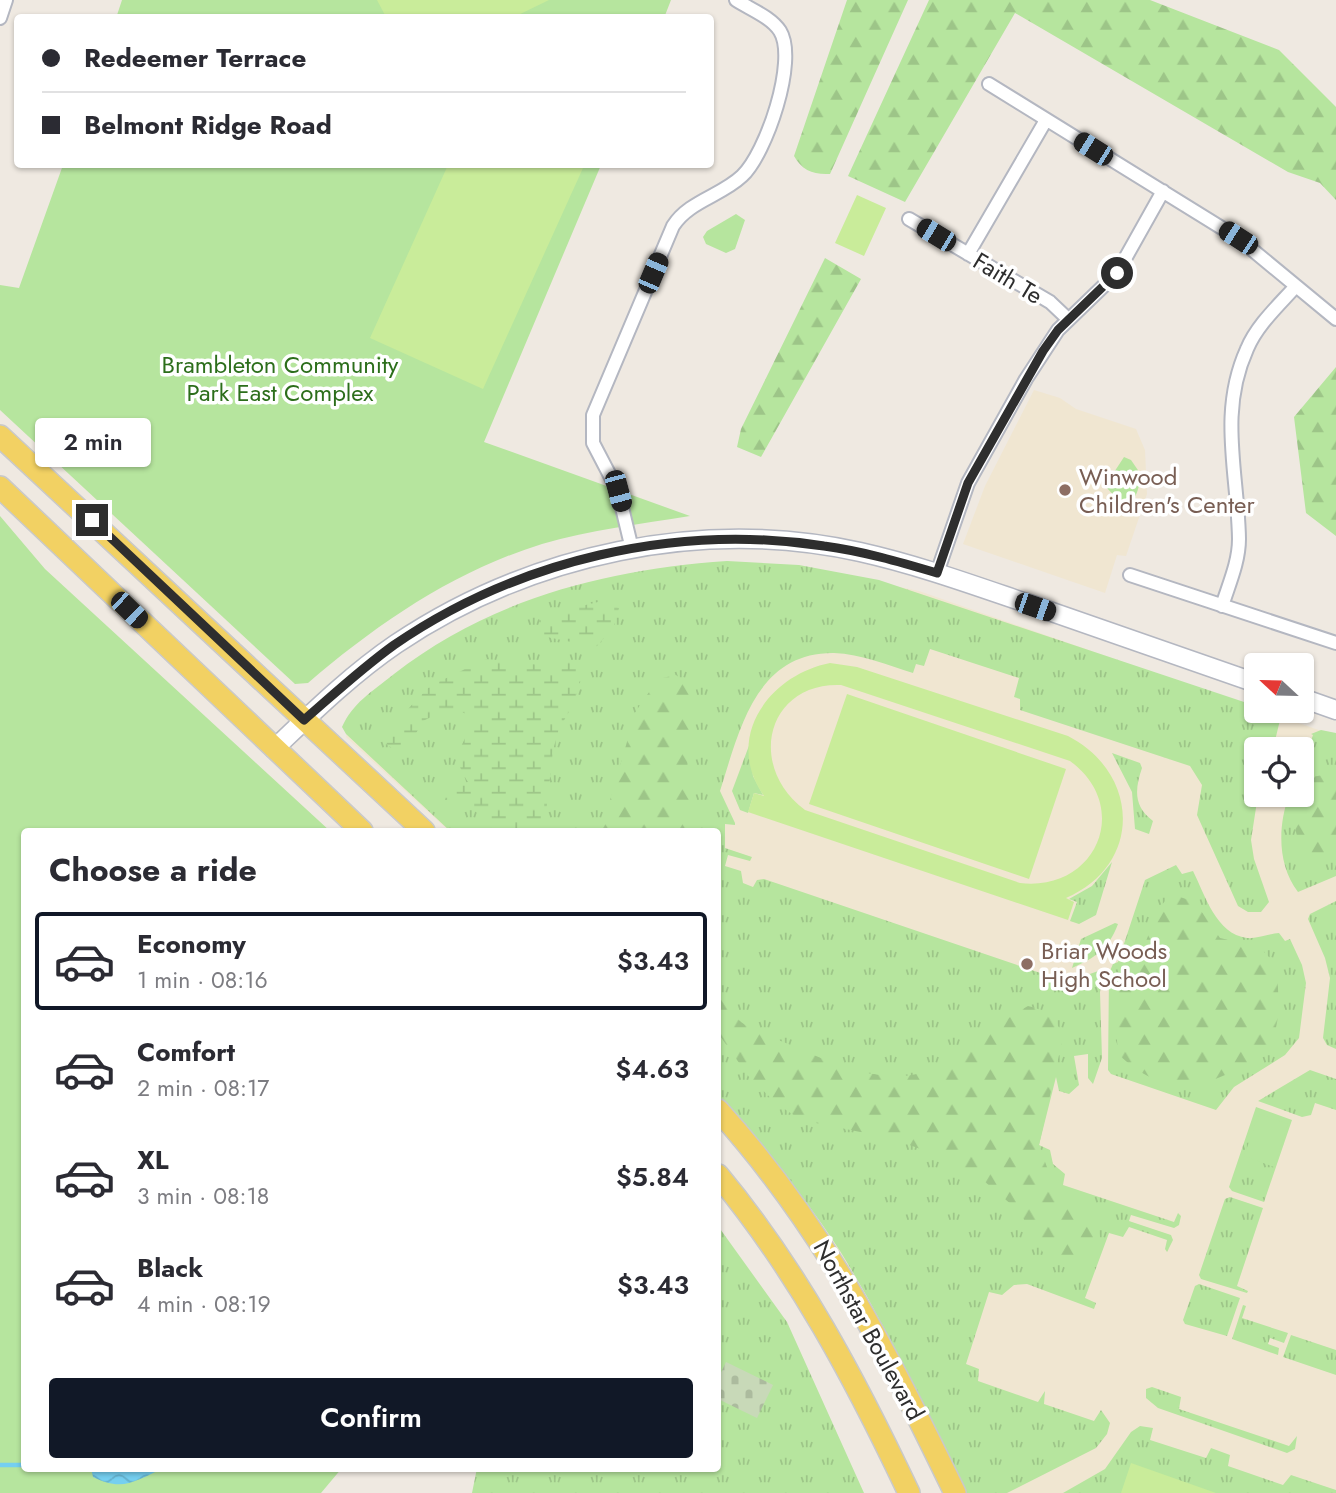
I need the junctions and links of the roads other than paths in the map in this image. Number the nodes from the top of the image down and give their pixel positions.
1 (6, 0) edge
2 (736, 0) edge
3 (0, 18) edge
4 (989, 84) dead end
5 (1046, 120) junction
6 (1163, 191) junction
7 (909, 219) dead end
8 (968, 254) junction
9 (1296, 286) junction
10 (1068, 319) junction
11 (1336, 319) edge
12 (0, 436) edge
13 (0, 487) edge
14 (632, 549) junction
15 (937, 573) junction
16 (1130, 575) dead end
17 (1222, 606) junction
18 (1336, 643) edge
19 (1244, 678) edge
20 (1314, 702) edge
21 (1336, 710) edge
22 (304, 720) junction
23 (274, 749) junction
24 (359, 828) edge
25 (421, 828) edge
26 (721, 1114) edge
27 (721, 1179) edge
28 (909, 1493) edge
29 (955, 1493) edge

1 - 3 street
2 - 14 street
4 - 5 street
5 - 6 street
5 - 8 street
6 - 9 street
6 - 10 street
7 - 8 street, Faith Te
8 - 10 street, Faith Te
9 - 11 street
9 - 17 street
10 - 15 street
12 - 22 main road
13 - 23 main road
14 - 15 main road
14 - 22 main road
15 - 19 main road
16 - 17 street
17 - 18 street
20 - 21 main road
22 - 23 main road
22 - 25 main road
23 - 24 main road
26 - 29 main road, Northstar Boulevard
27 - 28 main road, Northstar Boulevard

